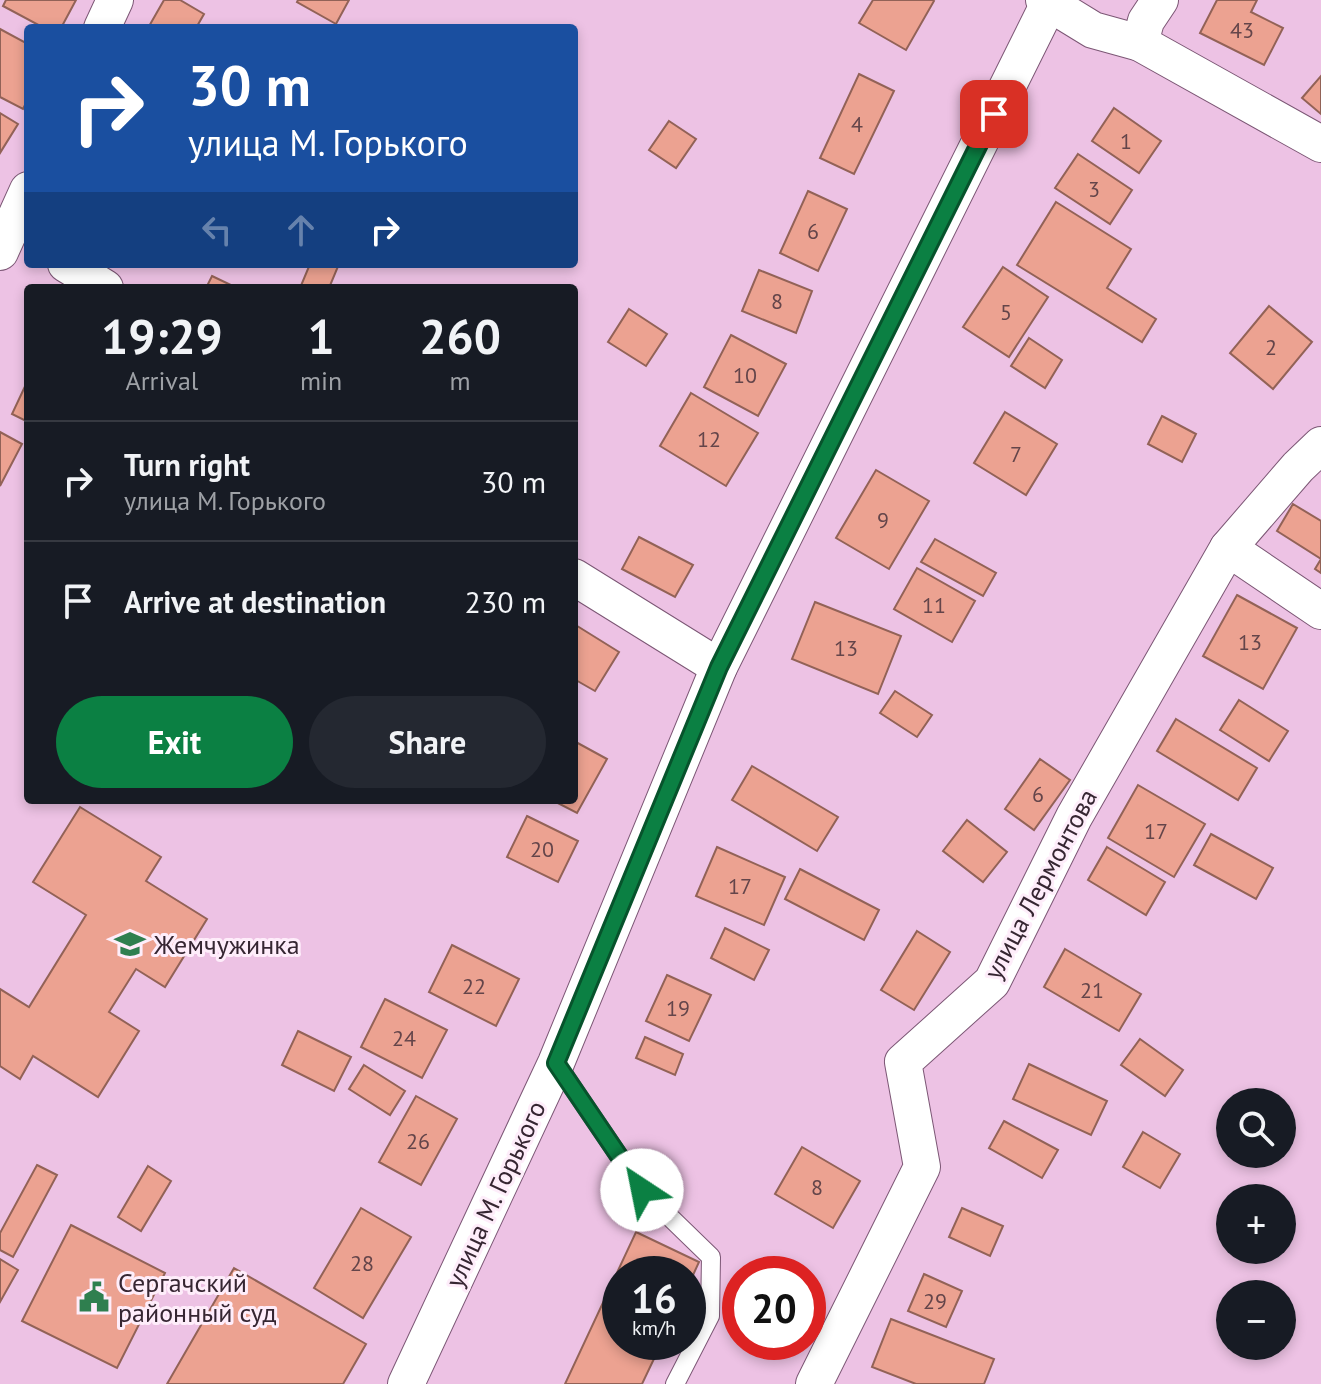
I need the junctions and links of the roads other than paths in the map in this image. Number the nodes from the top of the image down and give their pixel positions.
1 (115, 0) edge
2 (1160, 0) edge
3 (1047, 2) edge
4 (104, 24) edge
5 (1140, 43) junction
6 (1321, 144) edge
7 (24, 200) edge
8 (10, 236) edge
9 (72, 268) edge
10 (98, 284) edge
11 (1321, 445) edge
12 (1228, 548) junction
13 (578, 579) edge
14 (1321, 611) edge
15 (719, 667) junction
16 (556, 1063) junction
17 (406, 1384) edge
18 (675, 1384) edge
19 (814, 1384) edge

1 - 4 street
2 - 5 street
3 - 5 street
3 - 15 street, улица М. Горького
5 - 6 street
7 - 8 street
9 - 10 street
11 - 12 street, улица Лермонтова
12 - 14 street
12 - 19 street, улица Лермонтова
13 - 15 street
15 - 16 street, улица М. Горького
16 - 17 street, улица М. Горького
16 - 18 lane

